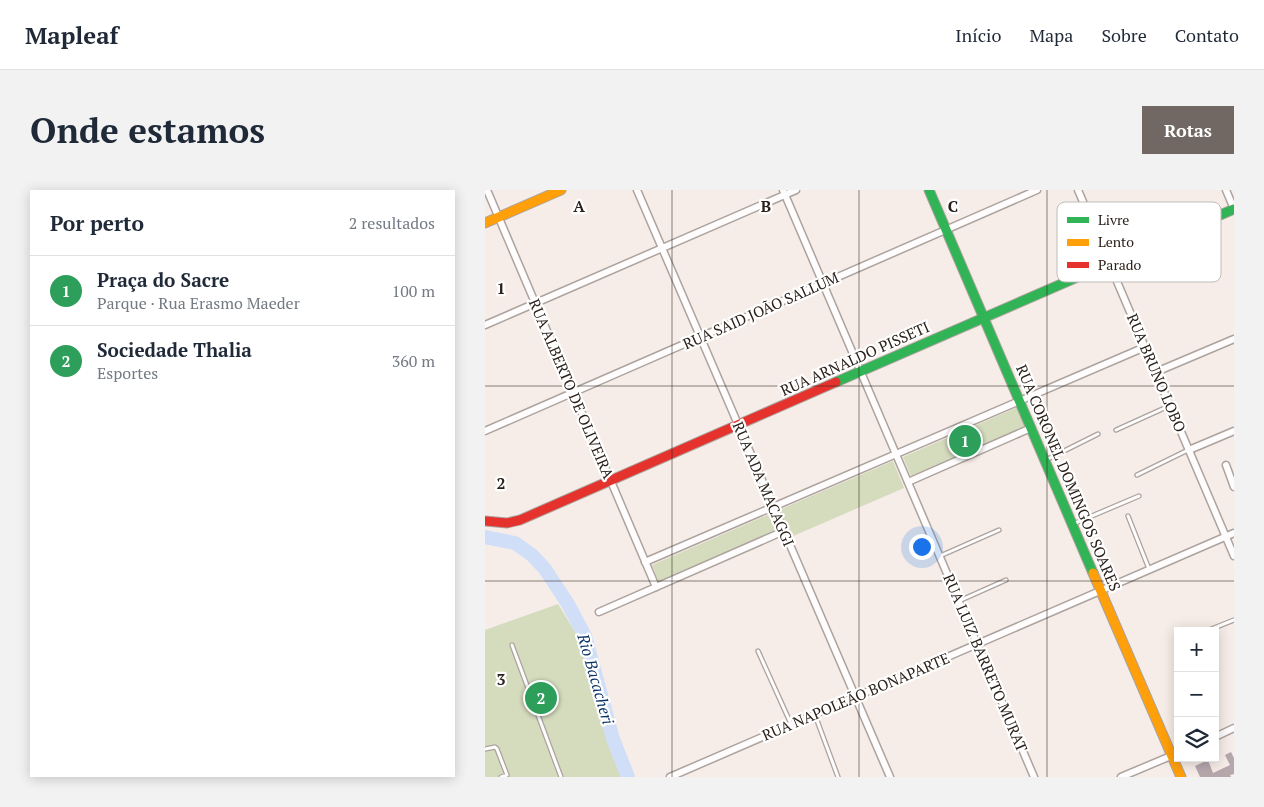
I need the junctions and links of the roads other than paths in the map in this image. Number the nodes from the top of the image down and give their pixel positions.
1 (487, 190) edge
2 (561, 190) edge
3 (637, 190) edge
4 (796, 190) edge
5 (929, 190) edge
6 (1037, 190) edge
7 (1078, 190) edge
8 (1226, 190) edge
9 (784, 192) edge
10 (1083, 202) edge
11 (1234, 209) edge
12 (1221, 215) edge
13 (498, 217) junction
14 (485, 223) edge
15 (946, 230) junction
16 (662, 248) junction
17 (1066, 282) edge
18 (1117, 282) edge
19 (823, 284) junction
20 (535, 303) junction
21 (984, 318) junction
22 (485, 325) edge
23 (701, 337) junction
24 (1234, 340) edge
25 (1145, 347) junction
26 (861, 372) junction
27 (1156, 372) junction
28 (573, 393) junction
29 (1019, 401) junction
30 (1170, 406) junction
31 (738, 425) junction
32 (1031, 428) junction
33 (1116, 430) dead end
34 (485, 431) edge
35 (1234, 431) edge
36 (1098, 434) dead end
37 (1189, 450) junction
38 (896, 454) junction
39 (1045, 460) junction
40 (1225, 465) dead end
41 (1137, 474) dead end
42 (611, 481) junction
43 (908, 482) junction
44 (1234, 486) edge
45 (1139, 496) dead end
46 (773, 507) junction
47 (1128, 516) dead end
48 (485, 521) edge
49 (1073, 524) junction
50 (999, 530) dead end
51 (784, 531) junction
52 (1234, 533) edge
53 (1226, 537) junction
54 (939, 556) junction
55 (1234, 556) edge
56 (645, 562) junction
57 (1149, 570) junction
58 (1006, 580) dead end
59 (656, 587) junction
60 (1101, 591) junction
61 (959, 601) junction
62 (599, 612) dead end
63 (1234, 620) edge
64 (1216, 627) edge
65 (977, 644) junction
66 (512, 645) dead end
67 (758, 652) dead end
68 (855, 697) junction
69 (815, 714) junction
70 (792, 725) junction
71 (1234, 728) edge
72 (1219, 734) edge
73 (485, 749) edge
74 (1174, 752) edge
75 (1174, 754) edge
76 (1177, 762) edge
77 (507, 776) edge
78 (501, 777) edge
79 (561, 777) edge
80 (671, 777) edge
81 (838, 777) edge
82 (889, 777) edge
83 (1034, 777) edge
84 (1121, 777) edge
85 (1181, 777) edge

1 - 13 street, RUA ALBERTO DE OLIVEIRA
2 - 13 street
3 - 16 street, RUA ADA MACAGGI
4 - 9 street
5 - 15 street, RUA CORONEL DOMINGOS SOARES
6 - 15 street, RUA SAID JOÃO SALLUM
7 - 10 street, RUA BRUNO LOBO
8 - 11 street
9 - 16 street
9 - 19 street, RUA LUIZ BARRETO MURAT
11 - 12 street, RUA ARNALDO PISSETI
13 - 14 street
13 - 20 street, RUA ALBERTO DE OLIVEIRA
15 - 19 street, RUA SAID JOÃO SALLUM
15 - 21 street, RUA CORONEL DOMINGOS SOARES
16 - 20 street
16 - 23 street, RUA ADA MACAGGI
17 - 21 street, RUA ARNALDO PISSETI
18 - 25 street, RUA BRUNO LOBO
19 - 23 street, RUA SAID JOÃO SALLUM
19 - 26 street, RUA LUIZ BARRETO MURAT
20 - 22 street
20 - 28 street, RUA ALBERTO DE OLIVEIRA
21 - 26 street, RUA ARNALDO PISSETI
21 - 29 street, RUA CORONEL DOMINGOS SOARES
23 - 28 street, RUA SAID JOÃO SALLUM
23 - 31 street, RUA ADA MACAGGI
24 - 27 street
25 - 27 street, RUA BRUNO LOBO
25 - 29 street
26 - 31 street, RUA ARNALDO PISSETI
26 - 38 street, RUA LUIZ BARRETO MURAT
27 - 30 street, RUA BRUNO LOBO
28 - 34 street, RUA SAID JOÃO SALLUM
28 - 42 street, RUA ALBERTO DE OLIVEIRA
29 - 32 street, RUA CORONEL DOMINGOS SOARES
29 - 38 street
30 - 33 lane
30 - 37 street, RUA BRUNO LOBO
31 - 42 street, RUA ARNALDO PISSETI
31 - 46 street, RUA ADA MACAGGI
32 - 39 street, RUA CORONEL DOMINGOS SOARES
32 - 43 street
35 - 37 street
36 - 39 lane
37 - 41 lane
37 - 53 street, RUA BRUNO LOBO
38 - 43 street, RUA LUIZ BARRETO MURAT
38 - 46 street
39 - 49 street, RUA CORONEL DOMINGOS SOARES
40 - 44 street
42 - 48 street, RUA ARNALDO PISSETI
42 - 56 street, RUA ALBERTO DE OLIVEIRA
43 - 54 street, RUA LUIZ BARRETO MURAT
45 - 49 lane
46 - 51 street, RUA ADA MACAGGI
46 - 56 street
47 - 57 lane
49 - 60 street, RUA CORONEL DOMINGOS SOARES
50 - 54 lane
51 - 59 street
51 - 68 street, RUA ADA MACAGGI
52 - 53 street, RUA NAPOLEÃO BONAPARTE
53 - 55 street, RUA BRUNO LOBO
53 - 57 street, RUA NAPOLEÃO BONAPARTE
54 - 61 street, RUA LUIZ BARRETO MURAT
56 - 59 street, RUA ALBERTO DE OLIVEIRA
57 - 60 street, RUA NAPOLEÃO BONAPARTE
58 - 61 lane
59 - 62 street
60 - 65 street, RUA NAPOLEÃO BONAPARTE
60 - 74 street, RUA CORONEL DOMINGOS SOARES
61 - 65 street, RUA LUIZ BARRETO MURAT
63 - 64 lane
65 - 68 street, RUA NAPOLEÃO BONAPARTE
65 - 83 street, RUA LUIZ BARRETO MURAT
66 - 79 lane
67 - 70 lane
68 - 69 street, RUA NAPOLEÃO BONAPARTE
68 - 82 street, RUA ADA MACAGGI
69 - 70 street, RUA NAPOLEÃO BONAPARTE
69 - 81 lane
70 - 80 street, RUA NAPOLEÃO BONAPARTE
71 - 72 street
73 - 77 lane
75 - 84 street
76 - 85 street, RUA CORONEL DOMINGOS SOARES
77 - 78 lane

